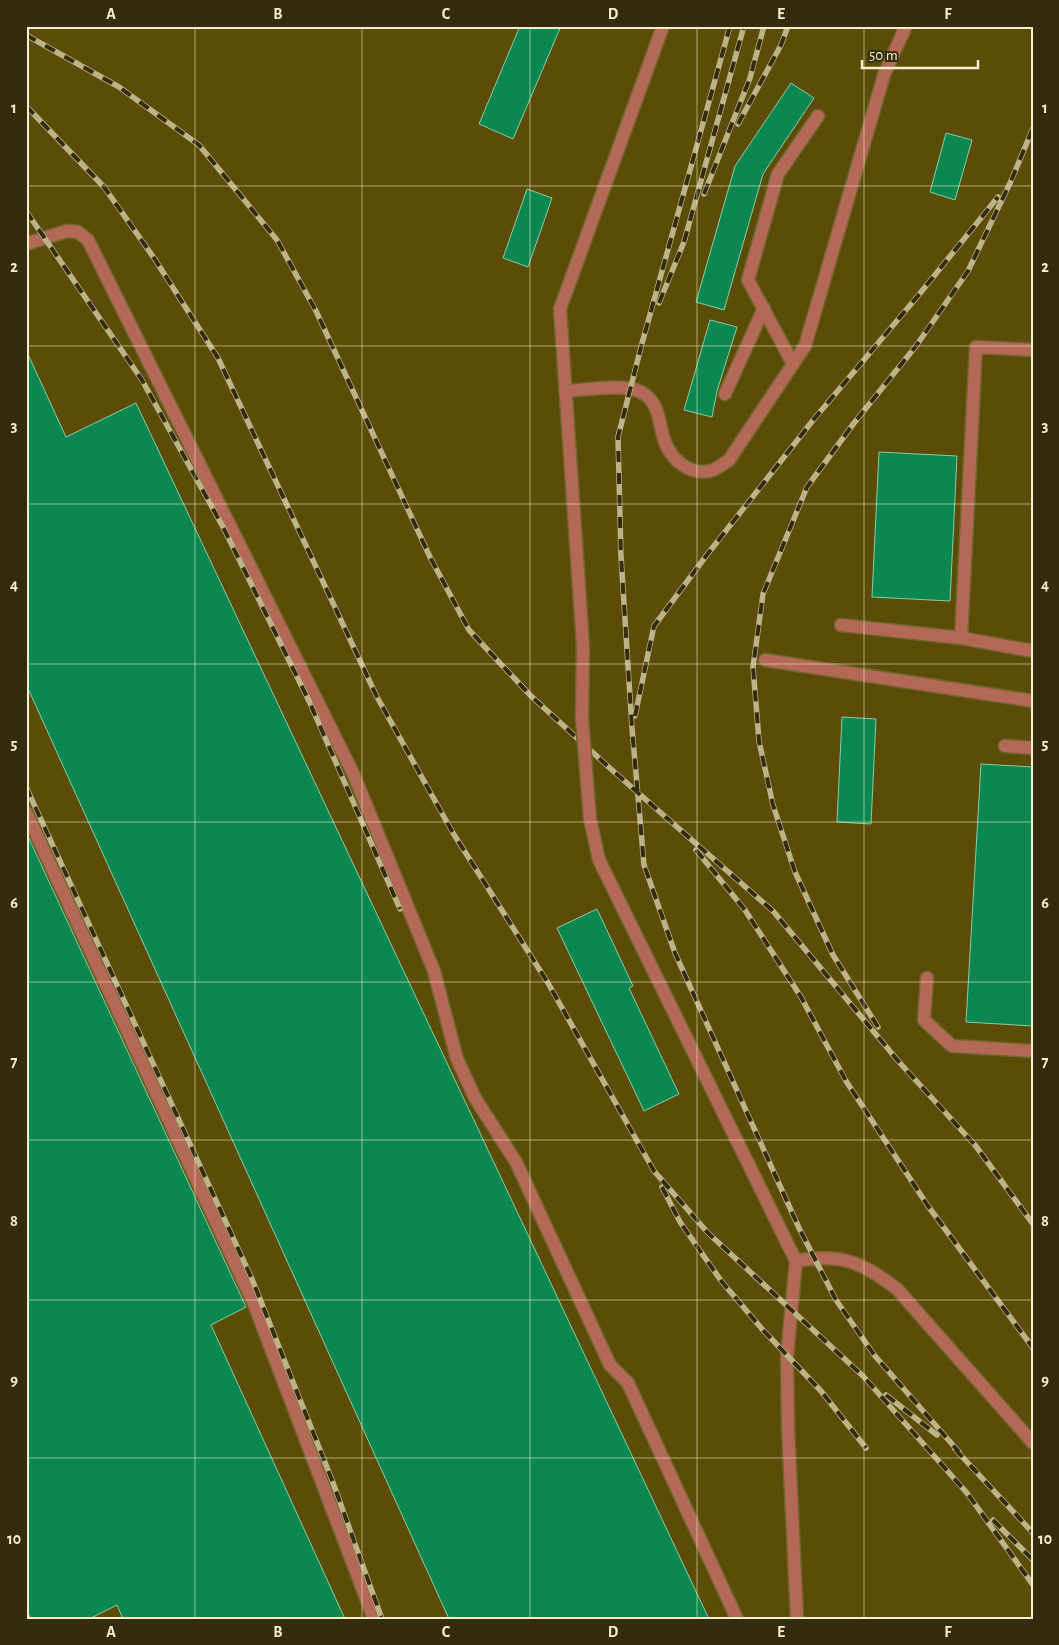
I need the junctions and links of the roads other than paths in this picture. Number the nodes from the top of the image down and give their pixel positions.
1 (663, 26) edge
2 (906, 26) edge
3 (818, 116) dead end
4 (26, 244) edge
5 (764, 308) junction
6 (1033, 350) edge
7 (793, 364) junction
8 (565, 391) junction
9 (725, 394) dead end
10 (841, 625) dead end
11 (961, 638) junction
12 (1033, 651) edge
13 (765, 660) dead end
14 (1033, 701) edge
15 (1005, 746) dead end
16 (1033, 748) edge
17 (26, 812) edge
18 (927, 978) dead end
19 (1033, 1051) edge
20 (796, 1261) junction
21 (1033, 1443) edge
22 (374, 1619) edge
23 (737, 1619) edge
24 (797, 1619) edge

1 - 8 lane
2 - 7 lane
3 - 5 lane
4 - 23 lane
5 - 7 lane
5 - 9 lane
6 - 11 lane
7 - 8 lane
8 - 20 lane, bridge
10 - 11 lane
11 - 12 lane
13 - 14 lane
15 - 16 lane
17 - 22 lane
18 - 19 lane
20 - 21 lane
20 - 24 lane

